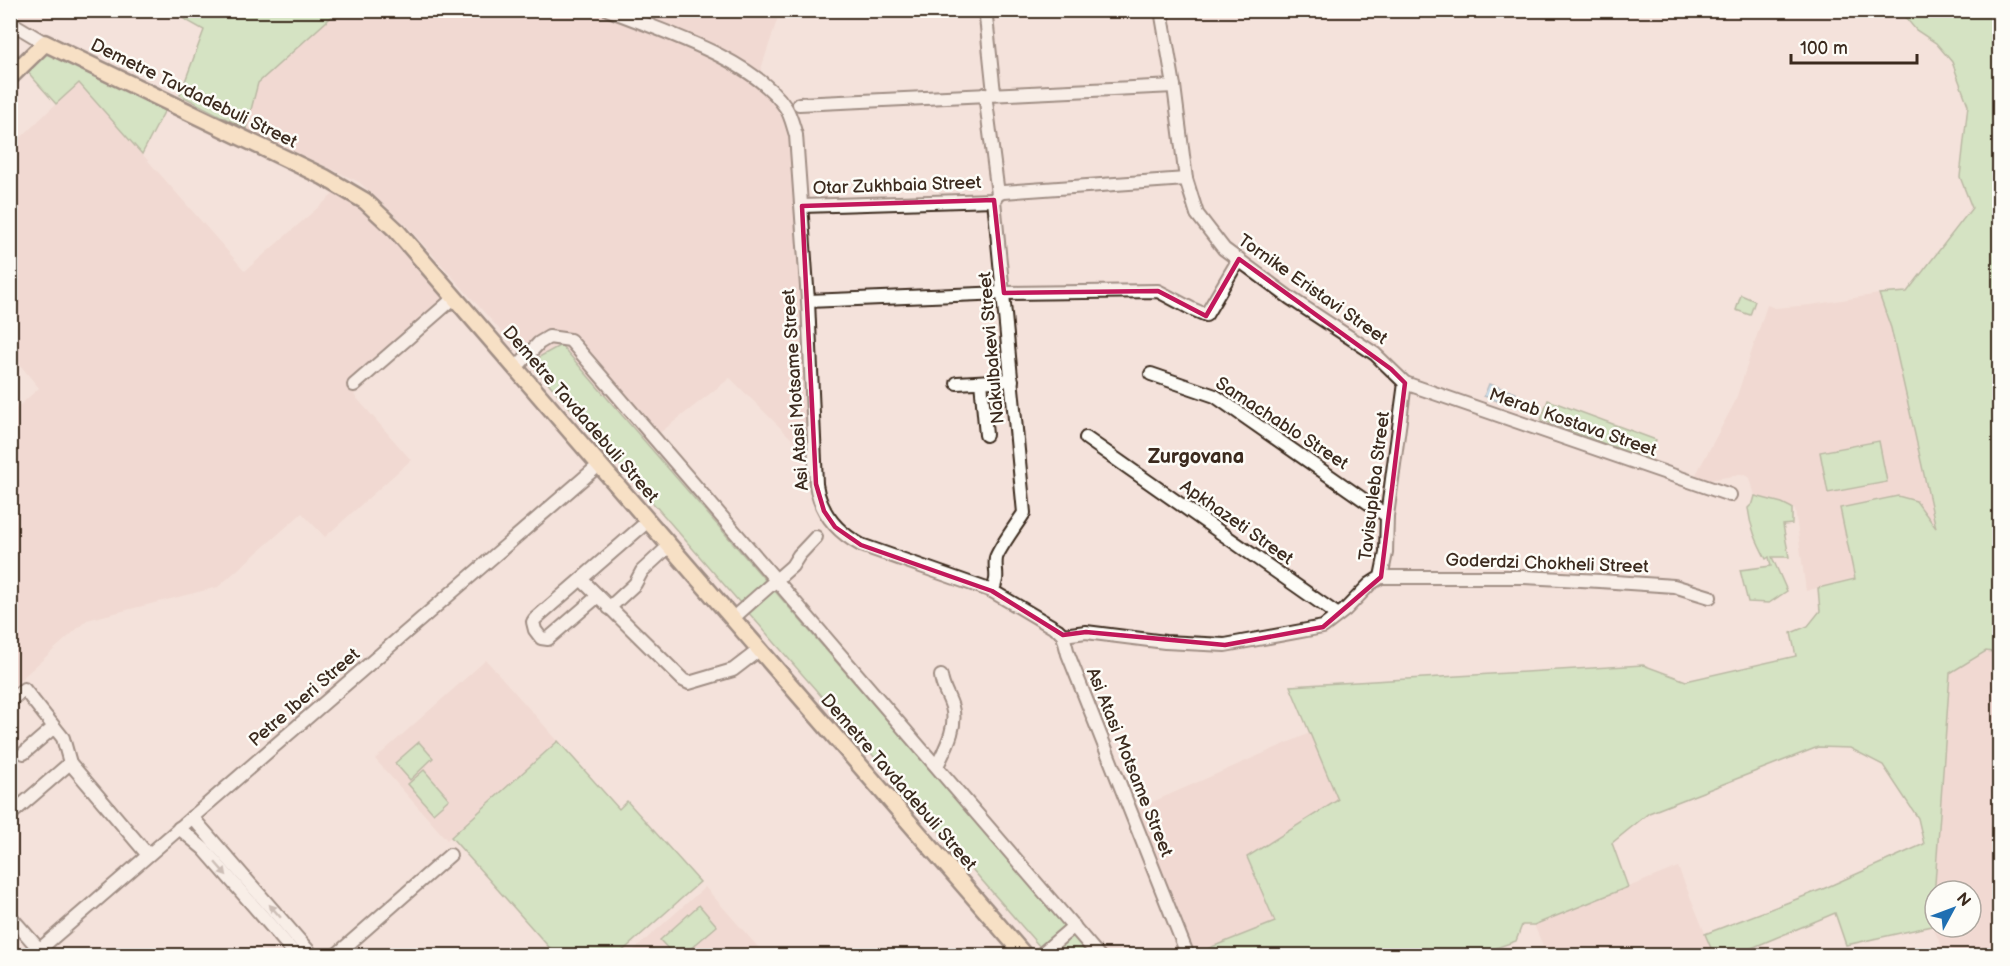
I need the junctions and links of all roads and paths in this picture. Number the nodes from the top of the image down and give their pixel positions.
1 (609, 10) edge
2 (1161, 10) edge
3 (986, 17) dead end
4 (10, 22) edge
5 (45, 43) junction
6 (10, 78) edge
7 (1174, 86) junction
8 (989, 94) junction
9 (799, 104) dead end
10 (1186, 179) junction
11 (996, 197) junction
12 (802, 206) junction
13 (1239, 259) junction
14 (1004, 293) junction
15 (454, 298) junction
16 (808, 301) junction
17 (515, 369) junction
18 (1150, 374) dead end
19 (1012, 380) junction
20 (981, 382) junction
21 (957, 383) dead end
22 (1405, 383) junction
23 (354, 385) dead end
24 (986, 435) dead end
25 (1086, 438) dead end
26 (599, 465) junction
27 (1730, 495) dead end
28 (1387, 516) junction
29 (648, 521) junction
30 (816, 537) dead end
31 (669, 546) junction
32 (1382, 577) junction
33 (777, 579) junction
34 (582, 580) junction
35 (992, 591) junction
36 (598, 596) junction
37 (1710, 597) dead end
38 (609, 608) junction
39 (1338, 615) junction
40 (732, 619) junction
41 (1063, 635) junction
42 (759, 650) junction
43 (941, 676) dead end
44 (10, 701) edge
45 (54, 727) junction
46 (24, 753) dead end
47 (70, 763) junction
48 (937, 766) junction
49 (10, 815) edge
50 (192, 817) junction
51 (179, 828) junction
52 (148, 855) junction
53 (450, 855) dead end
54 (10, 916) edge
55 (1074, 926) junction
56 (35, 952) edge
57 (310, 954) edge
58 (297, 956) edge
59 (335, 956) edge
60 (1025, 956) edge
61 (1040, 956) edge
62 (1099, 956) edge
63 (1188, 956) edge

1 - 12 street, Asi Atasi Motsame Street
2 - 7 street, Tornike Eristavi Street
3 - 8 street, Nakulbakevi Street
4 - 5 street, Demetre Tavdadebuli Street
5 - 6 main road
5 - 15 main road, Demetre Tavdadebuli Street
7 - 8 street
7 - 10 street, Tornike Eristavi Street
8 - 9 street
8 - 11 street, Nakulbakevi Street
10 - 11 street, Otar Zukhbaia Street
10 - 13 street, Tornike Eristavi Street
11 - 12 street, Otar Zukhbaia Street
11 - 14 street, Nakulbakevi Street
12 - 16 street, Asi Atasi Motsame Street
13 - 14 street
13 - 22 street, Tornike Eristavi Street
14 - 16 street
14 - 19 street, Nakulbakevi Street
15 - 17 main road, Demetre Tavdadebuli Street
15 - 23 street
16 - 35 street, Asi Atasi Motsame Street
17 - 26 main road, Demetre Tavdadebuli Street
17 - 33 street
18 - 28 street, Samachablo Street
19 - 20 street
19 - 35 street, Nakulbakevi Street
20 - 21 street
20 - 24 street
22 - 27 street, Merab Kostava Street
22 - 28 street, Tavisupleba Street
25 - 39 street, Apkhazeti Street
26 - 29 main road, Demetre Tavdadebuli Street
26 - 50 street, Petre Iberi Street
28 - 32 street, Tavisupleba Street
29 - 31 main road, Demetre Tavdadebuli Street
29 - 34 street
30 - 33 street
31 - 38 street
31 - 40 main road, Demetre Tavdadebuli Street
32 - 37 street, Goderdzi Chokheli Street
32 - 39 street, Tavisupleba Street
33 - 40 street
33 - 48 street
34 - 36 street
34 - 36 street
35 - 41 street, Asi Atasi Motsame Street
36 - 38 street
38 - 42 street
39 - 41 street, Tavisupleba Street
40 - 42 main road, Demetre Tavdadebuli Street
41 - 63 street, Asi Atasi Motsame Street
42 - 60 main road, Demetre Tavdadebuli Street
43 - 48 street
44 - 45 street
45 - 46 street
45 - 47 street
47 - 49 street
47 - 52 street
48 - 55 street
50 - 51 street, Petre Iberi Street
57 -> 50 street
51 - 52 street, Petre Iberi Street
51 -> 58 street
52 - 56 street, Petre Iberi Street
53 - 59 street
54 - 56 street
55 - 61 street
55 - 62 street

